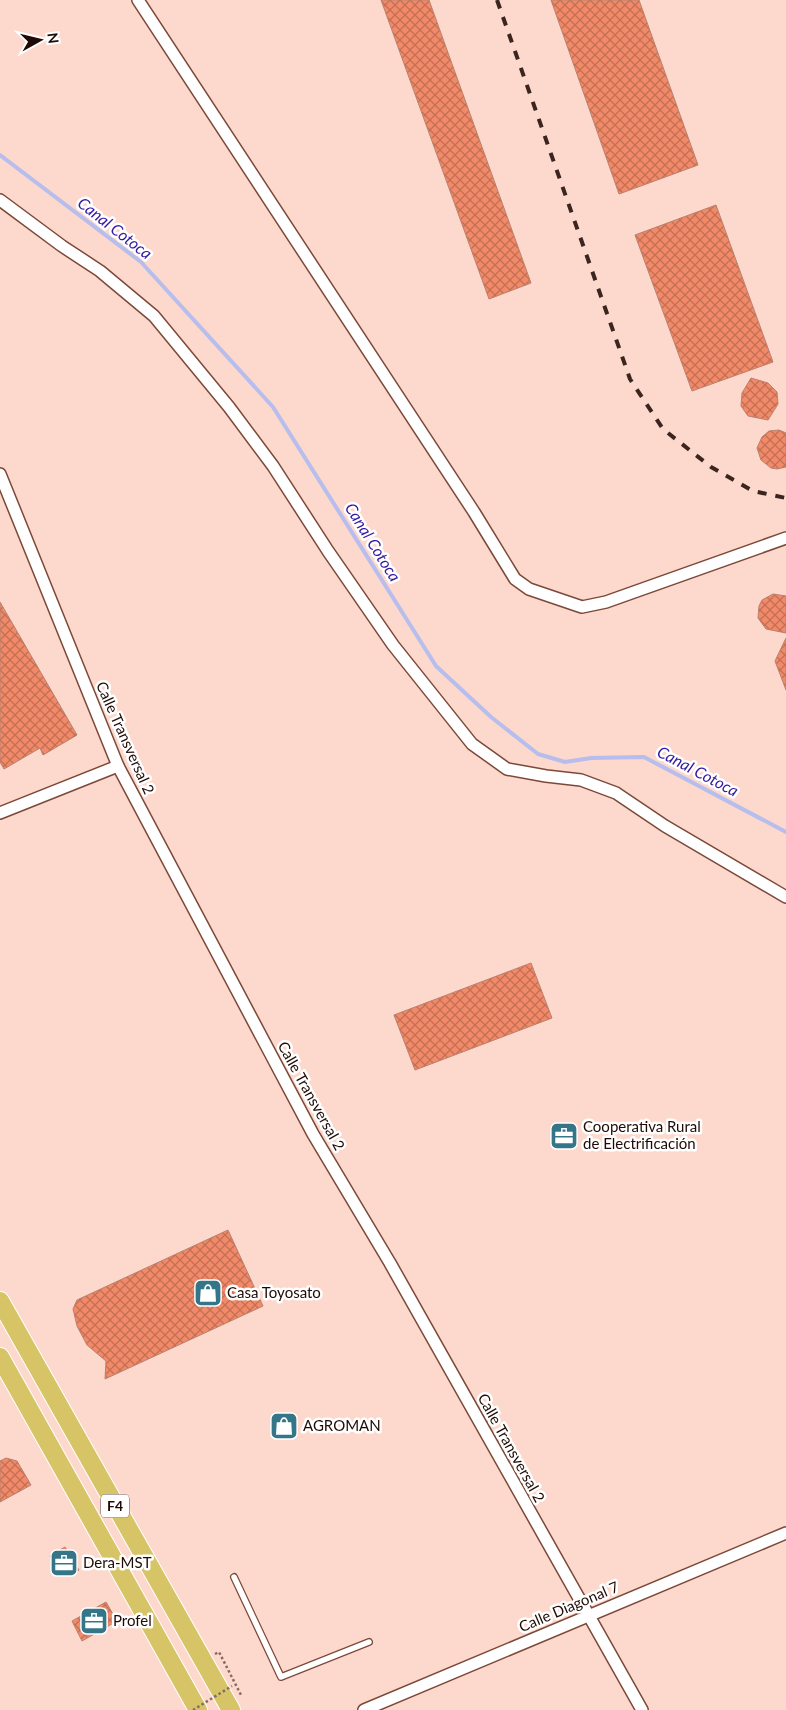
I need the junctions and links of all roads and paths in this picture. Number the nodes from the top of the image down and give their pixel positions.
1 (138, 0) edge
2 (0, 200) edge
3 (0, 474) edge
4 (786, 538) edge
5 (118, 766) junction
6 (0, 813) edge
7 (786, 897) edge
8 (0, 1301) edge
9 (1, 1362) edge
10 (786, 1533) edge
11 (234, 1577) dead end
12 (587, 1616) junction
13 (369, 1642) dead end
14 (232, 1686) dead end
15 (193, 1710) edge
16 (198, 1710) edge
17 (231, 1710) edge
18 (364, 1710) edge
19 (642, 1710) edge

1 - 4 street
2 - 7 street
3 - 5 street, Calle Transversal 2
5 - 6 street
5 - 12 street, Calle Transversal 2
8 - 17 highway, F4
9 - 16 highway, F4
10 - 12 street, Calle Diagonal 7
11 - 13 lane
12 - 18 street, Calle Diagonal 7
12 - 19 street, Calle Transversal 2
14 - 15 path, bridge

